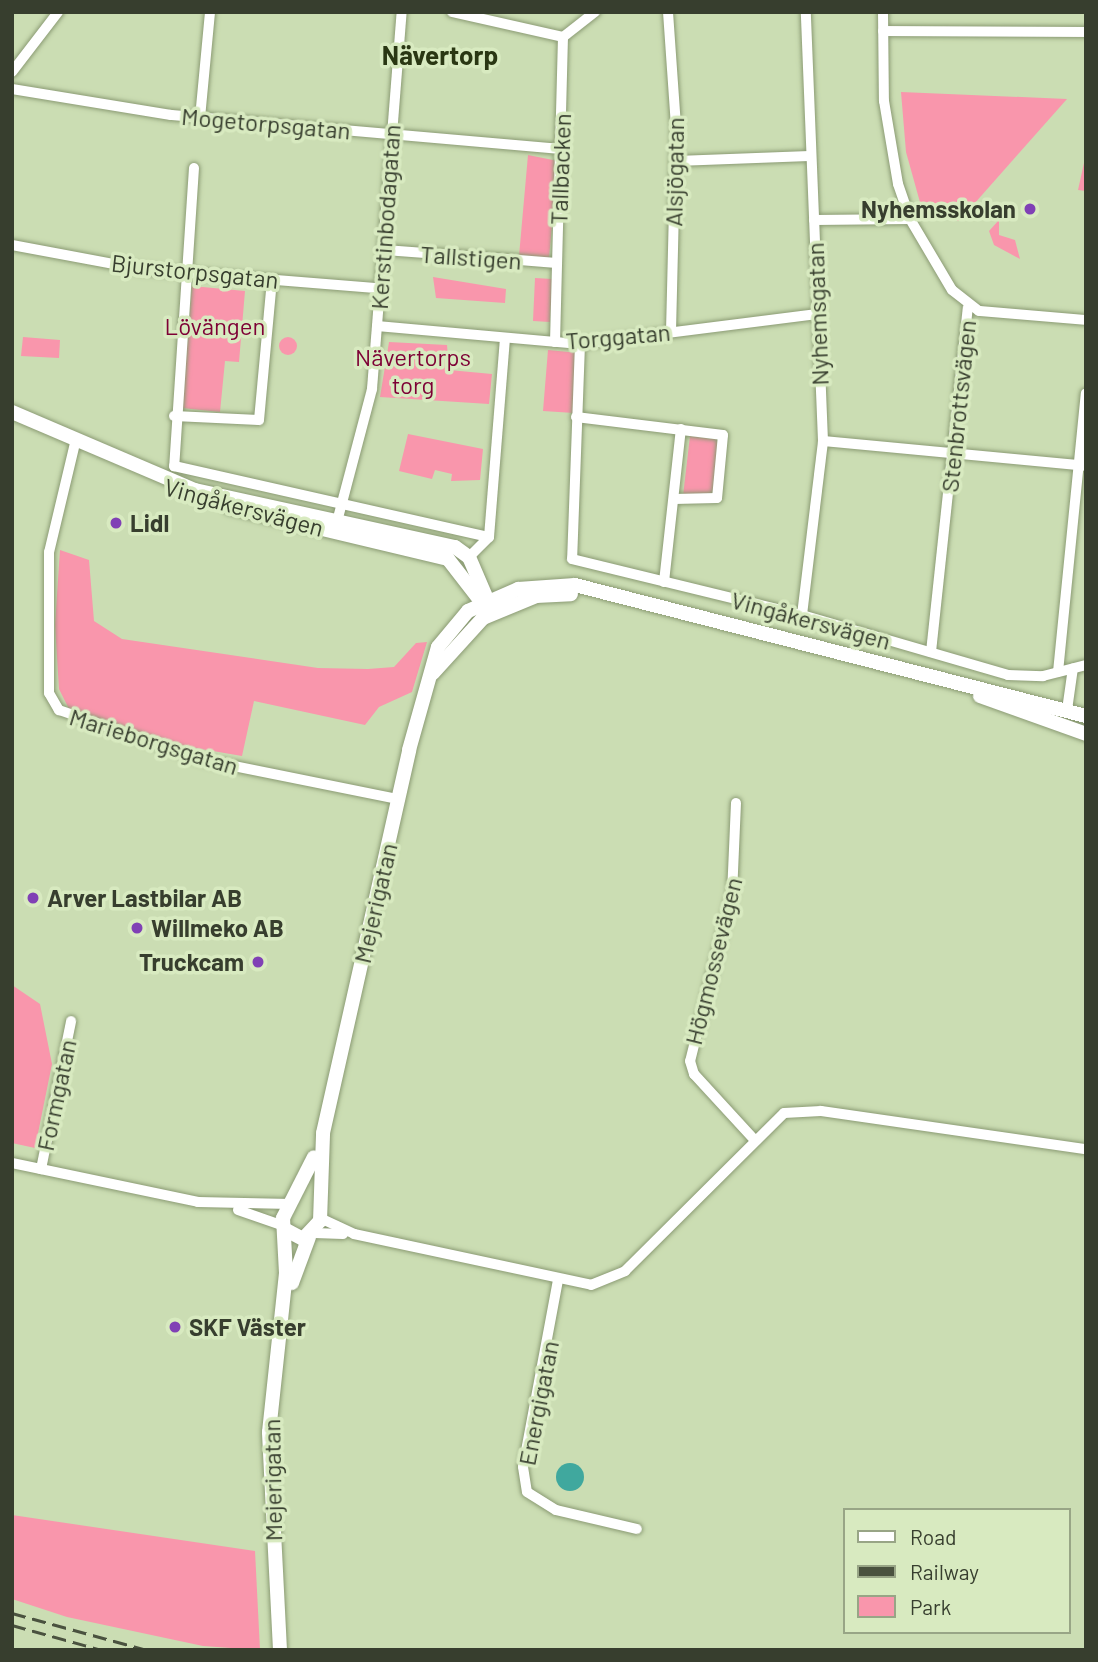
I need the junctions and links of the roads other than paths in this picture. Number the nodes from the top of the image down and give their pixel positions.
1 (58, 12) edge
2 (210, 12) edge
3 (402, 12) edge
4 (452, 12) edge
5 (595, 12) edge
6 (667, 12) edge
7 (806, 12) edge
8 (883, 12) edge
9 (883, 31) junction
10 (1086, 32) edge
11 (563, 37) junction
12 (12, 72) edge
13 (12, 89) edge
14 (200, 118) junction
15 (391, 135) junction
16 (562, 149) junction
17 (811, 156) junction
18 (675, 161) junction
19 (194, 167) dead end
20 (910, 219) junction
21 (814, 220) junction
22 (12, 245) edge
23 (385, 250) junction
24 (557, 263) junction
25 (185, 272) junction
26 (272, 280) junction
27 (378, 288) junction
28 (968, 308) junction
29 (817, 314) junction
30 (1086, 320) edge
31 (377, 326) junction
32 (671, 332) junction
33 (505, 340) junction
34 (555, 342) junction
35 (580, 344) junction
36 (1086, 393) edge
37 (12, 412) edge
38 (174, 416) junction
39 (576, 417) junction
40 (681, 429) junction
41 (76, 439) junction
42 (823, 440) junction
43 (952, 453) junction
44 (1082, 466) edge
45 (674, 499) junction
46 (347, 502) junction
47 (335, 524) junction
48 (489, 537) junction
49 (463, 561) junction
50 (664, 582) junction
51 (488, 605) junction
52 (803, 615) junction
53 (931, 652) junction
54 (1086, 665) edge
55 (1073, 668) junction
56 (910, 670) junction
57 (1058, 672) junction
58 (1067, 710) junction
59 (1086, 716) edge
60 (1061, 724) junction
61 (1086, 734) edge
62 (398, 799) junction
63 (736, 803) dead end
64 (71, 1021) dead end
65 (323, 1133) junction
66 (752, 1138) junction
67 (1086, 1149) edge
68 (12, 1163) edge
69 (41, 1169) junction
70 (292, 1203) junction
71 (222, 1205) junction
72 (320, 1217) junction
73 (285, 1228) junction
74 (354, 1234) junction
75 (312, 1235) junction
76 (558, 1280) junction
77 (282, 1310) junction
78 (637, 1529) dead end
79 (279, 1650) edge

1 - 12 street
2 - 14 street
3 - 15 street, Kerstinbodagatan
4 - 11 street
5 - 11 street
6 - 18 street, Alsjögatan
7 - 17 street, Nyhemsgatan
8 - 9 street, Stenbrottsvägen
9 - 10 street
9 - 20 street, Stenbrottsvägen
11 - 16 street, Tallbacken
13 - 14 street, Mogetorpsgatan
14 - 15 street, Mogetorpsgatan
15 - 16 street, Mogetorpsgatan
15 - 23 street, Kerstinbodagatan
16 - 24 street, Tallbacken
17 - 18 street
17 - 21 street, Nyhemsgatan
18 - 32 street, Alsjögatan
19 - 25 street, Vingåkersvägen
20 - 21 street
20 - 28 street, Stenbrottsvägen
21 - 29 street, Nyhemsgatan
22 - 25 street, Bjurstorpsgatan
23 - 24 street, Tallstigen
23 - 27 street, Kerstinbodagatan
24 - 34 street, Tallbacken
25 - 26 street, Bjurstorpsgatan
25 - 38 street, Vingåkersvägen
26 - 27 street, Bjurstorpsgatan
26 - 38 street
27 - 31 street, Kerstinbodagatan
28 - 30 street
28 - 43 street, Stenbrottsvägen
29 - 32 street, Torggatan
29 - 42 street, Nyhemsgatan
31 - 33 street, Torggatan
31 - 46 street, Kerstinbodagatan
32 - 35 street, Torggatan
33 - 34 street, Torggatan
33 - 48 street
34 - 35 street, Torggatan
35 - 39 street
36 - 44 street
37 - 41 main road, Vingåkersvägen
38 - 46 street, Vingåkersvägen
39 - 40 street
39 - 50 street, Vingåkersvägen
40 - 45 street
40 - 45 street
41 - 47 main road, Vingåkersvägen
41 - 62 street, Marieborgsgatan
42 - 43 street
42 - 52 street, Nyhemsgatan
43 - 44 street
43 - 53 street, Stenbrottsvägen
44 - 57 street
45 - 50 street
46 - 47 street, Vingåkersvägen
46 - 48 street, Vingåkersvägen
47 - 49 main road, Vingåkersvägen
48 - 49 street
49 - 51 main road
50 - 52 street, Vingåkersvägen
51 - 56 main road, Vingåkersvägen
51 - 62 main road, Mejerigatan
52 - 53 street, Vingåkersvägen
53 - 57 street, Vingåkersvägen
54 - 55 street, Vingåkersvägen
55 - 57 street, Vingåkersvägen
55 - 58 street
56 - 58 main road, Vingåkersvägen
56 - 60 main road, Vingåkersvägen
58 - 59 main road, Vingåkersvägen
58 - 60 main road
60 - 61 main road, Vingåkersvägen
62 - 65 main road, Mejerigatan
63 - 66 street, Högmossevägen
64 - 69 street, Formgatan
65 - 70 main road, Mejerigatan
65 - 72 main road, Mejerigatan
66 - 67 street
66 - 76 street
68 - 69 street
69 - 71 street
70 - 71 street
70 - 72 main road
70 - 73 main road, Mejerigatan
71 - 73 street
72 - 74 street
72 - 75 main road, Mejerigatan
73 - 75 main road
73 - 77 main road, Mejerigatan
74 - 75 street
74 - 76 street
75 - 77 main road, Mejerigatan
76 - 78 street, Energigatan
77 - 79 main road, Mejerigatan

